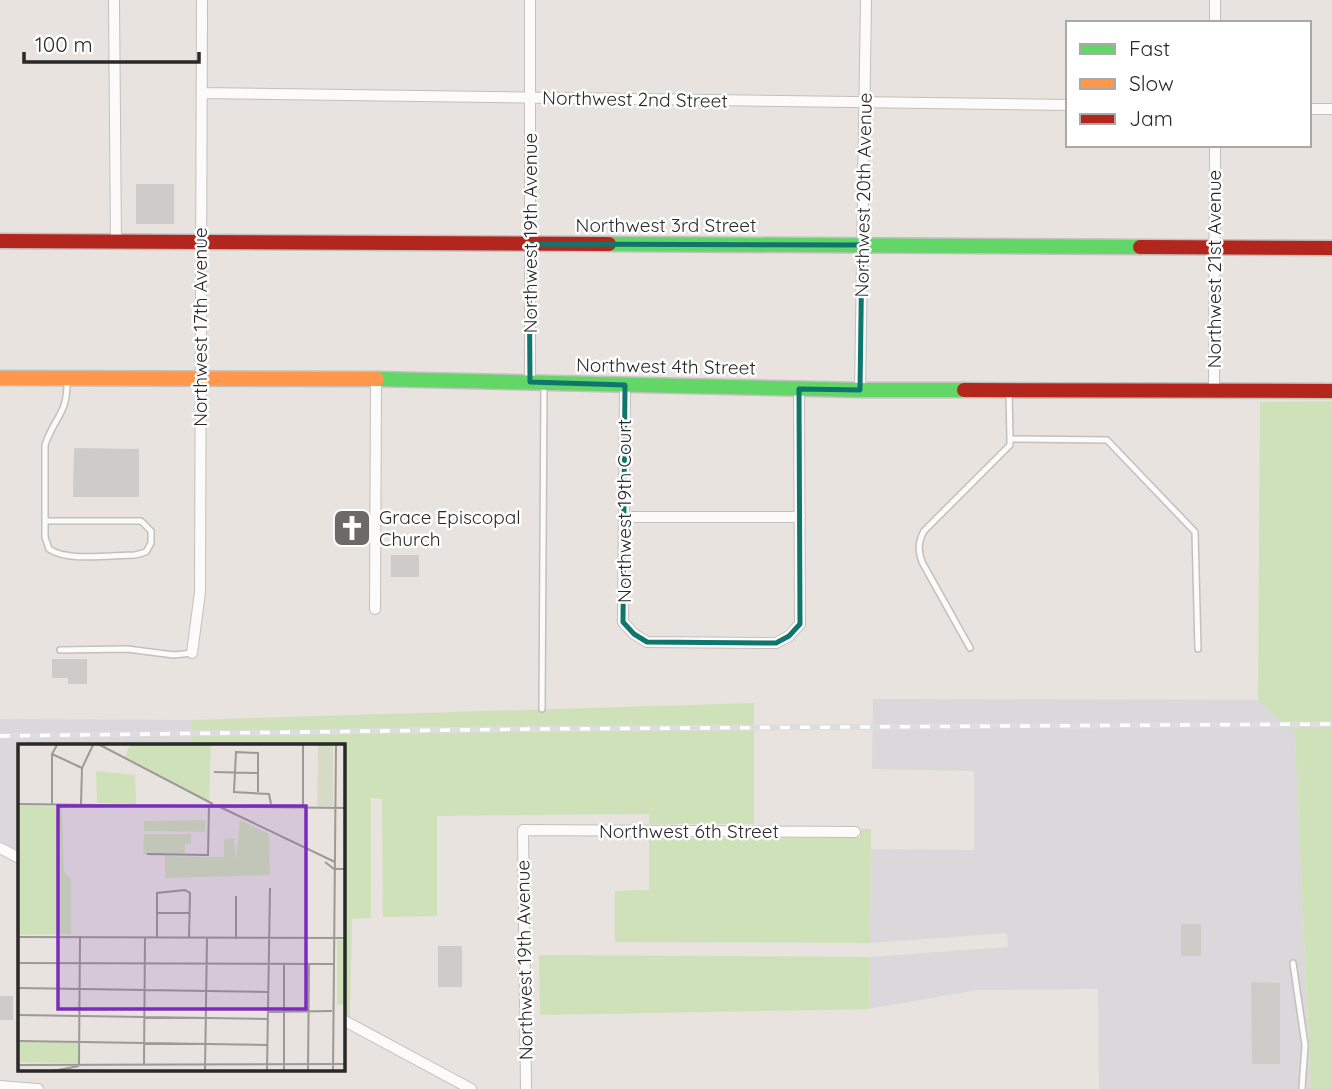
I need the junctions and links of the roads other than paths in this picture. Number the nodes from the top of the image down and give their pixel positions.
1 (114, 0) edge
2 (202, 0) edge
3 (530, 0) edge
4 (866, 0) edge
5 (1215, 0) edge
6 (1215, 21) edge
7 (202, 93) junction
8 (530, 98) junction
9 (864, 102) junction
10 (1066, 105) edge
11 (1311, 109) edge
12 (1332, 109) edge
13 (1215, 147) edge
14 (0, 241) edge
15 (116, 242) junction
16 (200, 242) junction
17 (529, 244) junction
18 (862, 245) junction
19 (1214, 247) junction
20 (1332, 248) edge
21 (0, 378) edge
22 (67, 379) junction
23 (200, 379) junction
24 (376, 379) junction
25 (537, 383) junction
26 (625, 385) junction
27 (799, 388) junction
28 (860, 390) junction
29 (1009, 391) junction
30 (1332, 391) edge
31 (1214, 392) junction
32 (1010, 439) junction
33 (623, 517) junction
34 (800, 517) junction
35 (46, 521) junction
36 (375, 609) dead end
37 (970, 648) dead end
38 (1198, 649) dead end
39 (60, 650) dead end
40 (192, 653) joint
41 (542, 709) dead end
42 (523, 830) joint
43 (855, 832) dead end
44 (0, 848) edge
45 (18, 857) edge
46 (1293, 963) dead end
47 (345, 1021) edge
48 (0, 1086) edge
49 (13, 1088) edge
50 (38, 1089) edge
51 (471, 1089) edge
52 (526, 1089) edge
53 (1302, 1089) edge

1 - 15 street
2 - 7 street, Northwest 17th Avenue
3 - 8 street, Northwest 19th Avenue
4 - 9 street, Northwest 20th Avenue
5 - 6 street
7 - 8 street, Northwest 2nd Street
7 - 16 street, Northwest 17th Avenue
8 - 9 street, Northwest 2nd Street
8 - 17 street, Northwest 19th Avenue
9 - 10 street, Northwest 2nd Street
9 - 18 street, Northwest 20th Avenue
11 - 12 street
13 - 19 street, Northwest 21st Avenue
14 - 15 street, Northwest 3rd Street
15 - 16 street, Northwest 3rd Street
16 - 17 street, Northwest 3rd Street
16 - 23 street, Northwest 17th Avenue
17 - 18 street, Northwest 3rd Street
17 - 25 street, Northwest 19th Avenue
18 - 19 street, Northwest 3rd Street
18 - 28 street, Northwest 20th Avenue
19 - 20 street, Northwest 3rd Street
19 - 31 street, Northwest 21st Avenue
21 - 22 street, Northwest 4th Street
22 - 23 street, Northwest 4th Street
22 - 35 lane
23 - 24 street, Northwest 4th Street
23 - 40 street, Northwest 17th Avenue
24 - 25 street, Northwest 4th Street
24 - 36 street
25 - 26 street, Northwest 4th Street
25 - 41 lane, Northwest 19th Avenue
26 - 27 street, Northwest 4th Street
26 - 33 street, Northwest 19th Court
27 - 28 street, Northwest 4th Street
27 - 34 street
28 - 29 street, Northwest 4th Street
29 - 31 street, Northwest 4th Street
29 - 32 lane
30 - 31 street, Northwest 4th Street
32 - 37 lane
32 - 38 lane
33 - 34 street
33 - 34 street, Northwest 19th Court
35 - 35 lane
39 - 40 lane
42 - 43 street, Northwest 6th Street
42 - 52 street, Northwest 19th Avenue
44 - 45 street
46 - 53 lane
47 - 51 street
48 - 49 street
49 - 50 street

